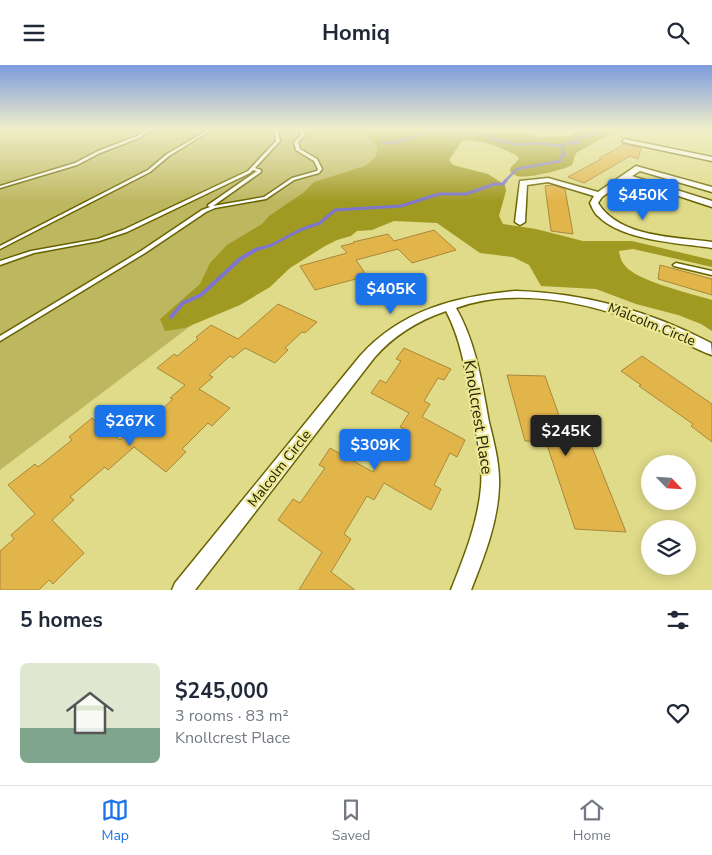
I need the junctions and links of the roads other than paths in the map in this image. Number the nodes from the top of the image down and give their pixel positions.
1 (97, 154) edge
2 (171, 154) edge
3 (267, 154) edge
4 (304, 154) edge
5 (685, 154) edge
6 (712, 159) edge
7 (254, 169) junction
8 (628, 177) junction
9 (0, 187) edge
10 (712, 190) edge
11 (599, 195) junction
12 (712, 204) edge
13 (204, 211) junction
14 (520, 222) dead end
15 (712, 245) edge
16 (0, 248) edge
17 (0, 263) edge
18 (676, 265) dead end
19 (712, 273) edge
20 (449, 305) junction
21 (0, 339) edge
22 (712, 350) edge
23 (182, 590) edge
24 (461, 590) edge

1 - 9 lane
2 - 16 lane
3 - 7 lane
4 - 13 lane
5 - 6 street
7 - 13 lane
7 - 17 lane
8 - 10 street
8 - 11 street
8 - 12 street
11 - 14 street
11 - 15 street
13 - 21 lane
18 - 19 lane
20 - 22 street, Malcolm Circle
20 - 23 street, Malcolm Circle
20 - 24 street, Knollcrest Place

